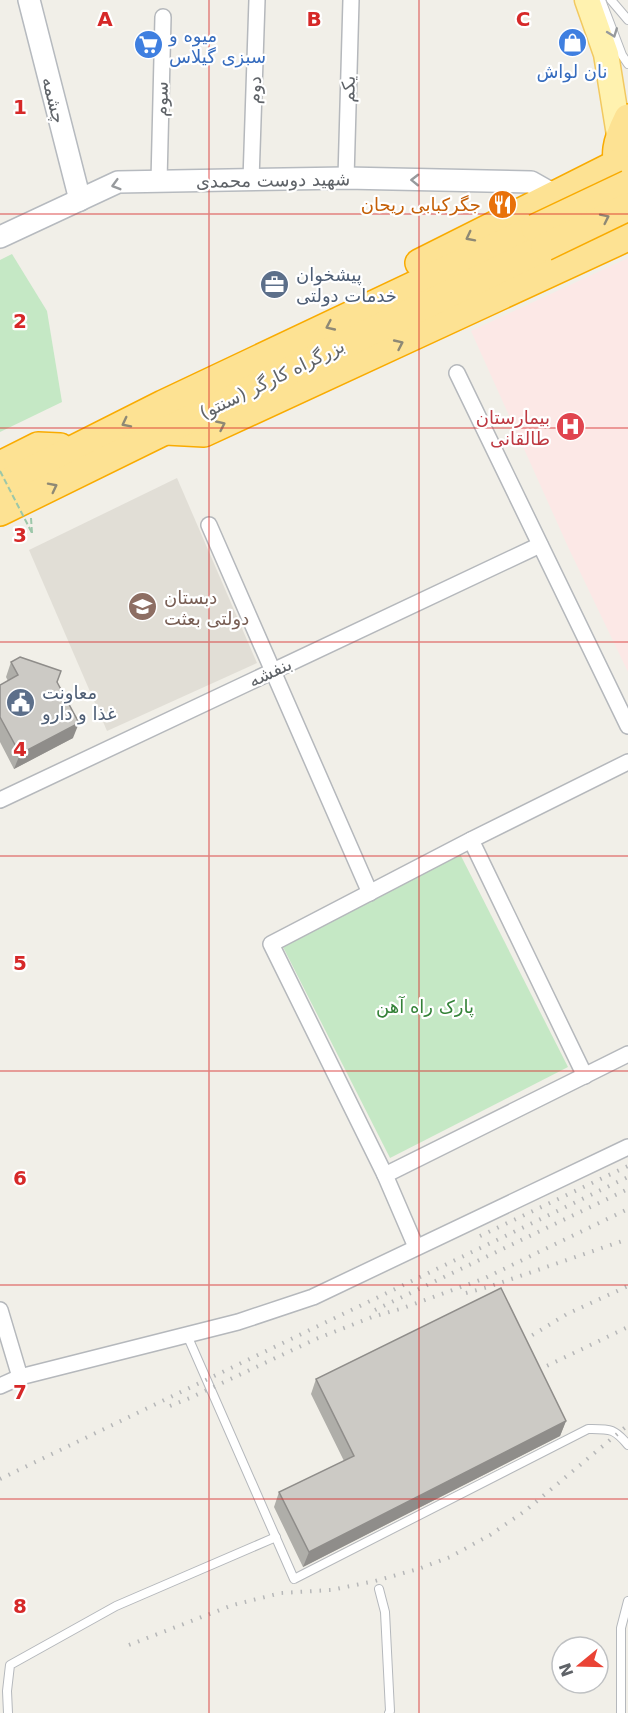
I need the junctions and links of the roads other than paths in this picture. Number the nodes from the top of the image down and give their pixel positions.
1 (29, 0) edge
2 (257, 0) edge
3 (351, 0) edge
4 (587, 0) edge
5 (601, 0) edge
6 (611, 0) edge
7 (163, 17) dead end
8 (628, 20) edge
9 (628, 64) edge
10 (620, 87) edge
11 (624, 127) edge
12 (622, 174) edge
13 (346, 178) junction
14 (251, 180) junction
15 (159, 181) junction
16 (628, 192) edge
17 (554, 195) junction
18 (80, 200) junction
19 (628, 207) edge
20 (0, 237) edge
21 (628, 237) edge
22 (540, 238) junction
23 (568, 265) junction
24 (457, 373) dead end
25 (164, 418) junction
26 (80, 447) junction
27 (0, 465) edge
28 (0, 486) edge
29 (0, 512) edge
30 (209, 525) dead end
31 (540, 545) junction
32 (273, 671) junction
33 (628, 726) edge
34 (628, 762) edge
35 (0, 800) edge
36 (471, 840) junction
37 (370, 892) junction
38 (628, 1054) edge
39 (585, 1076) junction
40 (628, 1147) edge
41 (385, 1175) junction
42 (416, 1247) junction
43 (0, 1310) edge
44 (187, 1335) junction
45 (20, 1377) junction
46 (0, 1386) edge
47 (628, 1445) edge
48 (276, 1538) junction
49 (379, 1589) dead end
50 (628, 1601) edge
51 (8, 1713) edge
52 (389, 1713) edge
53 (621, 1713) edge

1 - 18 main road, چشمه
2 - 14 street, دوم
3 - 13 street, یکم
4 - 10 main road
5 -> 9 lane
6 - 8 lane
7 - 15 street, سوم
10 - 11 main road
11 - 12 highway
12 - 16 highway
12 - 17 highway
12 - 22 highway, bridge
13 - 14 main road, شهید دوست محمدی
17 -> 13 main road, شهید دوست محمدی
14 - 15 main road, شهید دوست محمدی
15 -> 18 main road, شهید دوست محمدی
17 - 23 highway
17 -> 25 highway
18 - 20 main road, شهید دوست محمدی
22 -> 19 highway, bridge
21 - 23 highway
22 - 25 highway, بزرگراه کارگر (سنتو)
25 -> 23 highway
24 - 31 street
25 -> 26 highway, بزرگراه کارگر (سنتو)
29 -> 25 highway, بزرگراه کارگر (سنتو)
26 - 27 highway
26 - 28 highway, بزرگراه کارگر (سنتو)
30 - 32 street
31 - 32 street, بنفشه
31 - 33 street
32 - 35 street, بنفشه
32 - 37 street
34 - 36 street
36 - 37 street
36 - 39 street
37 - 41 street
38 - 39 street
39 - 41 street
40 - 42 street
41 - 42 street
42 - 44 street
43 - 45 street
44 - 45 street
44 - 48 lane
45 - 46 street
47 - 48 lane
48 - 51 lane
49 - 52 lane
50 - 53 lane

